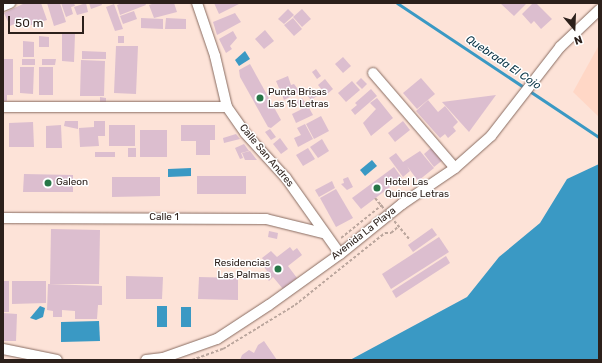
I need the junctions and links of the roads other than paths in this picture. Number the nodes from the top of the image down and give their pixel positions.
1 (10, 3) edge
2 (198, 3) edge
3 (3, 6) edge
4 (599, 10) edge
5 (373, 73) dead end
6 (227, 106) junction
7 (3, 108) edge
8 (455, 168) junction
9 (3, 218) edge
10 (323, 233) junction
11 (340, 254) junction
12 (3, 349) edge
13 (57, 360) edge
14 (146, 360) edge

1 - 3 street
2 - 6 street, Calle San Andres
4 - 8 street, Avenida La Playa
5 - 8 street
6 - 7 street
6 - 10 street, Calle San Andres
8 - 11 street, Avenida La Playa
9 - 10 street, Calle 1
10 - 11 street, Calle San Andres
11 - 14 street, Avenida La Playa
12 - 13 street

